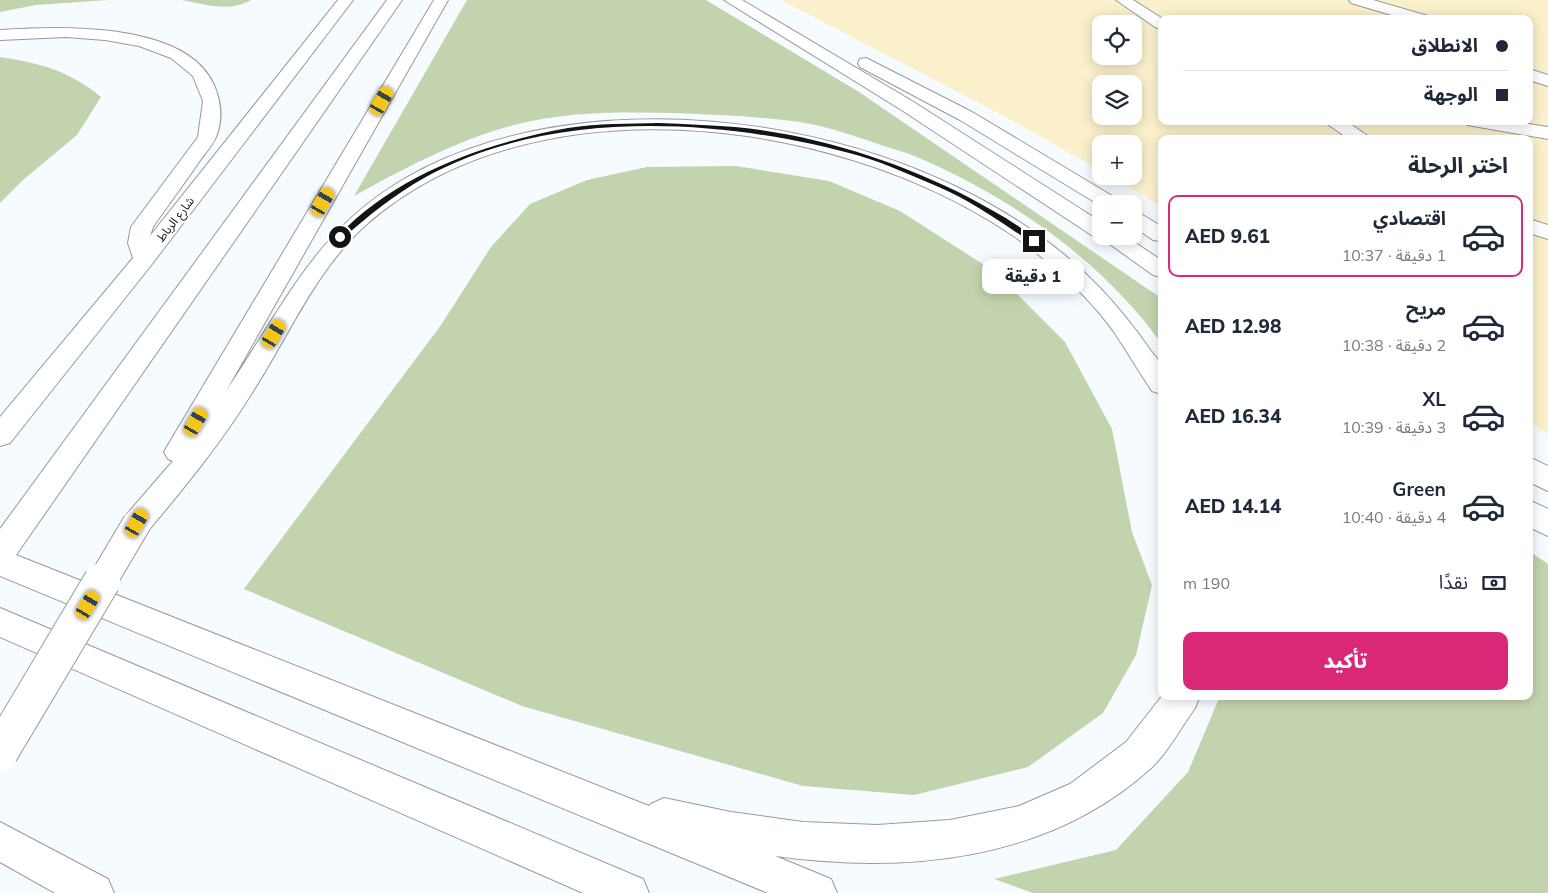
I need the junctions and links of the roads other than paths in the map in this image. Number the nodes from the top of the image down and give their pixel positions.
1 (346, 0) edge
2 (395, 0) edge
3 (441, 0) edge
4 (731, 0) edge
5 (738, 0) edge
6 (1356, 0) edge
7 (1133, 3) edge
8 (1409, 15) edge
9 (1158, 22) edge
10 (0, 36) edge
11 (1533, 75) edge
12 (1548, 81) edge
13 (1339, 125) edge
14 (1496, 125) edge
15 (1548, 134) edge
16 (1356, 135) edge
17 (1097, 195) edge
18 (1142, 223) edge
19 (1092, 225) edge
20 (1533, 227) edge
21 (1158, 233) edge
22 (1548, 233) edge
23 (1124, 245) edge
24 (144, 259) junction
25 (1158, 268) edge
26 (1158, 380) edge
27 (0, 436) edge
28 (1533, 471) edge
29 (1548, 480) edge
30 (1533, 515) edge
31 (137, 523) junction
32 (1548, 524) edge
33 (0, 554) edge
34 (0, 562) edge
35 (0, 622) edge
36 (1181, 700) edge
37 (0, 752) edge
38 (577, 796) junction
39 (0, 841) edge
40 (94, 893) edge
41 (629, 893) edge
42 (817, 893) edge

1 - 24 main road, شارع الرباط
2 - 33 main road
3 - 31 main road
4 - 19 main road
5 - 17 main road
6 - 8 main road
7 - 9 main road
10 - 24 main road
11 - 12 main road
13 - 16 main road
14 - 15 main road
18 - 21 main road
20 - 22 main road
23 - 25 main road
24 - 27 main road, شارع الرباط
26 - 31 main road
28 - 29 main road
30 - 32 main road
31 - 37 main road, bridge
34 - 38 main road
35 - 41 main road
36 - 38 main road
38 - 42 main road
39 - 40 main road

